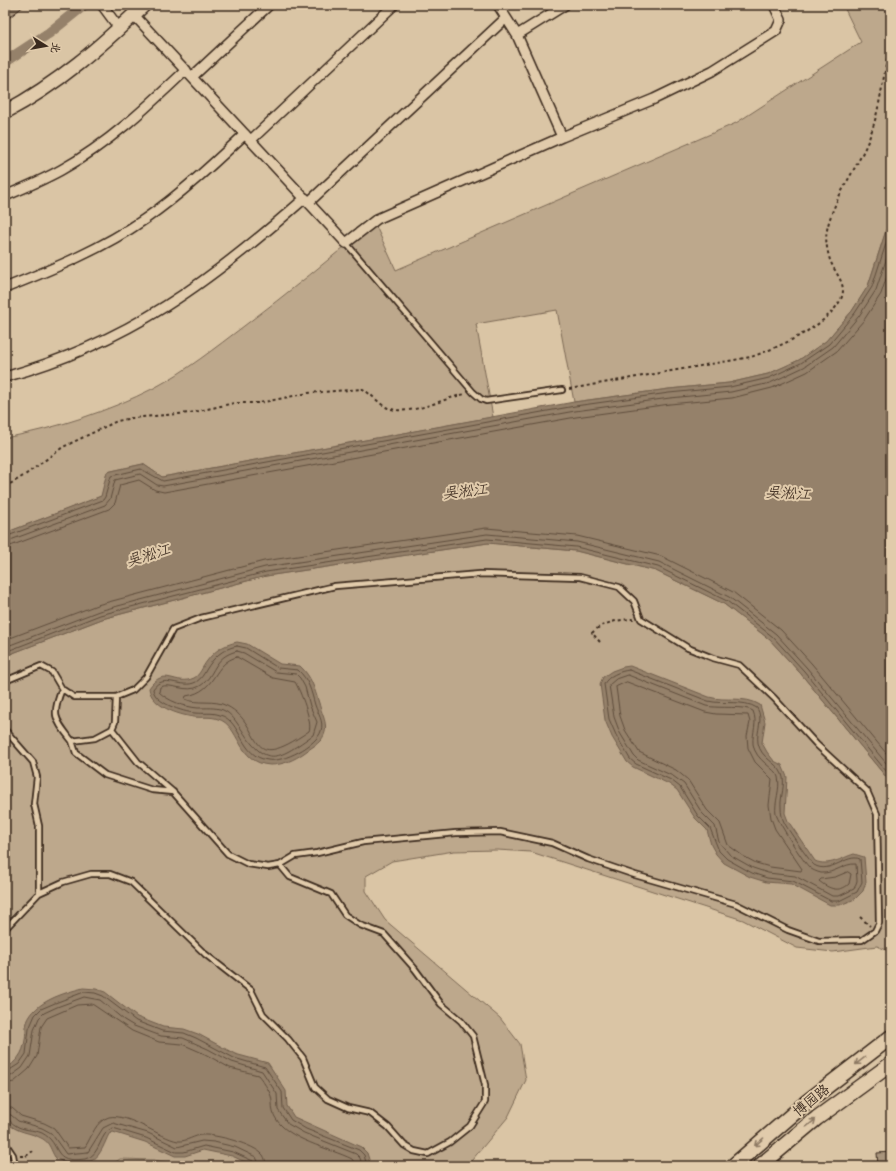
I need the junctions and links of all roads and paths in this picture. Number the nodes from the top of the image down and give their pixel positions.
1 (102, 5) edge
2 (144, 5) edge
3 (269, 5) edge
4 (394, 5) edge
5 (498, 5) edge
6 (565, 5) edge
7 (774, 5) edge
8 (134, 14) junction
9 (506, 18) junction
10 (119, 28) junction
11 (517, 35) junction
12 (891, 44) edge
13 (189, 74) junction
14 (5, 112) edge
15 (248, 137) junction
16 (562, 137) junction
17 (5, 196) edge
18 (307, 200) junction
19 (346, 243) junction
20 (5, 288) edge
21 (5, 377) edge
22 (562, 390) joint
23 (473, 392) junction
24 (5, 487) edge
25 (641, 618) junction
26 (600, 642) dead end
27 (5, 681) edge
28 (62, 689) junction
29 (116, 697) junction
30 (112, 729) junction
31 (5, 730) edge
32 (72, 741) junction
33 (173, 792) junction
34 (280, 865) junction
35 (39, 894) junction
36 (860, 918) dead end
37 (5, 929) edge
38 (875, 931) junction
39 (891, 1037) edge
40 (891, 1064) edge
41 (5, 1143) edge
42 (34, 1151) dead end
43 (13, 1155) junction
44 (15, 1166) edge
45 (733, 1166) edge
46 (760, 1166) edge

1 - 10 street
2 - 8 street
3 - 13 street
4 - 15 street
5 - 9 street
6 - 11 street
7 - 16 street
8 - 10 street
8 - 13 street
9 - 11 street
9 - 18 street
10 - 14 street
11 - 16 street
12 - 22 path
13 - 15 street
13 - 17 street
15 - 18 street
15 - 20 street
16 - 19 street
18 - 19 street
18 - 21 street
19 - 23 lane
22 - 23 lane
23 - 24 path
25 - 26 path
25 - 29 lane
25 - 38 lane
27 - 28 lane
28 - 29 lane
28 - 32 lane
29 - 30 lane
30 - 32 lane
30 - 33 lane
31 - 35 lane
32 - 33 lane
33 - 34 lane
34 - 35 lane
34 - 38 lane
35 - 37 lane
36 - 38 path
39 -> 45 main road, 博园路
46 -> 40 main road, 博园路
41 - 43 lane
42 - 43 path
43 - 44 lane

